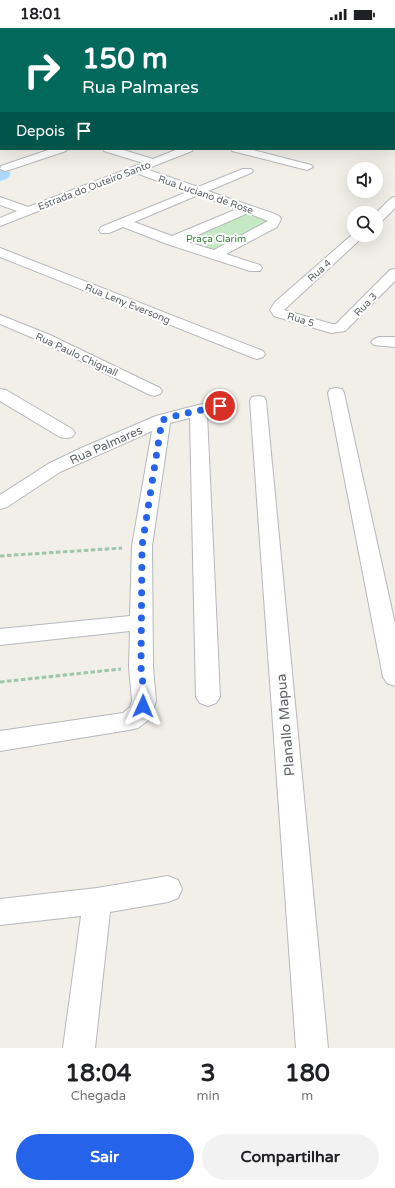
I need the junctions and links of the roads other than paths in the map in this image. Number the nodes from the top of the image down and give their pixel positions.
1 (59, 150) edge
2 (111, 150) edge
3 (185, 150) edge
4 (240, 150) edge
5 (153, 162) junction
6 (308, 167) dead end
7 (5, 168) dead end
8 (134, 169) junction
9 (247, 171) dead end
10 (196, 192) junction
11 (0, 201) edge
12 (395, 201) edge
13 (248, 209) junction
14 (28, 211) junction
15 (383, 213) edge
16 (0, 222) edge
17 (124, 223) junction
18 (105, 230) dead end
19 (172, 241) junction
20 (351, 242) edge
21 (0, 252) edge
22 (215, 255) junction
23 (255, 268) dead end
24 (395, 273) edge
25 (280, 305) joint
26 (0, 319) edge
27 (331, 329) joint
28 (379, 342) dead end
29 (395, 342) edge
30 (257, 354) dead end
31 (154, 391) dead end
32 (336, 393) dead end
33 (0, 394) edge
34 (258, 401) dead end
35 (220, 406) dead end
36 (198, 410) junction
37 (162, 420) junction
38 (66, 433) dead end
39 (0, 503) edge
40 (142, 622) junction
41 (0, 637) edge
42 (395, 678) edge
43 (208, 697) dead end
44 (0, 741) edge
45 (168, 889) dead end
46 (97, 901) junction
47 (0, 912) edge
48 (79, 1048) edge
49 (312, 1048) edge

1 - 7 street
2 - 5 street
3 - 5 street, Estrada do Outeiro Santo
4 - 6 street
5 - 8 street, Estrada do Outeiro Santo
8 - 10 street, Rua Luciano de Rose
8 - 14 street, Estrada do Outeiro Santo
9 - 10 street
10 - 13 street, Rua Luciano de Rose
10 - 17 street
11 - 14 street
12 - 15 street
13 - 19 street
13 - 22 street, Rua Luciano de Rose
14 - 16 street, Estrada do Outeiro Santo
17 - 18 street
17 - 19 street
19 - 22 street
20 - 25 street, Rua 4
21 - 30 street, Rua Leny Eversong
22 - 23 street
24 - 27 street, Rua 3
25 - 27 street, Rua 5
26 - 31 street, Rua Paulo Chignall
28 - 29 street
32 - 42 street
33 - 38 street
34 - 49 street, Planallo Mapua
35 - 36 street, Rua Palmares
36 - 37 street, Rua Palmares
36 - 43 street
37 - 39 street, Rua Palmares
37 - 40 street
40 - 41 street
40 - 44 street
45 - 46 street
46 - 47 street
46 - 48 street

